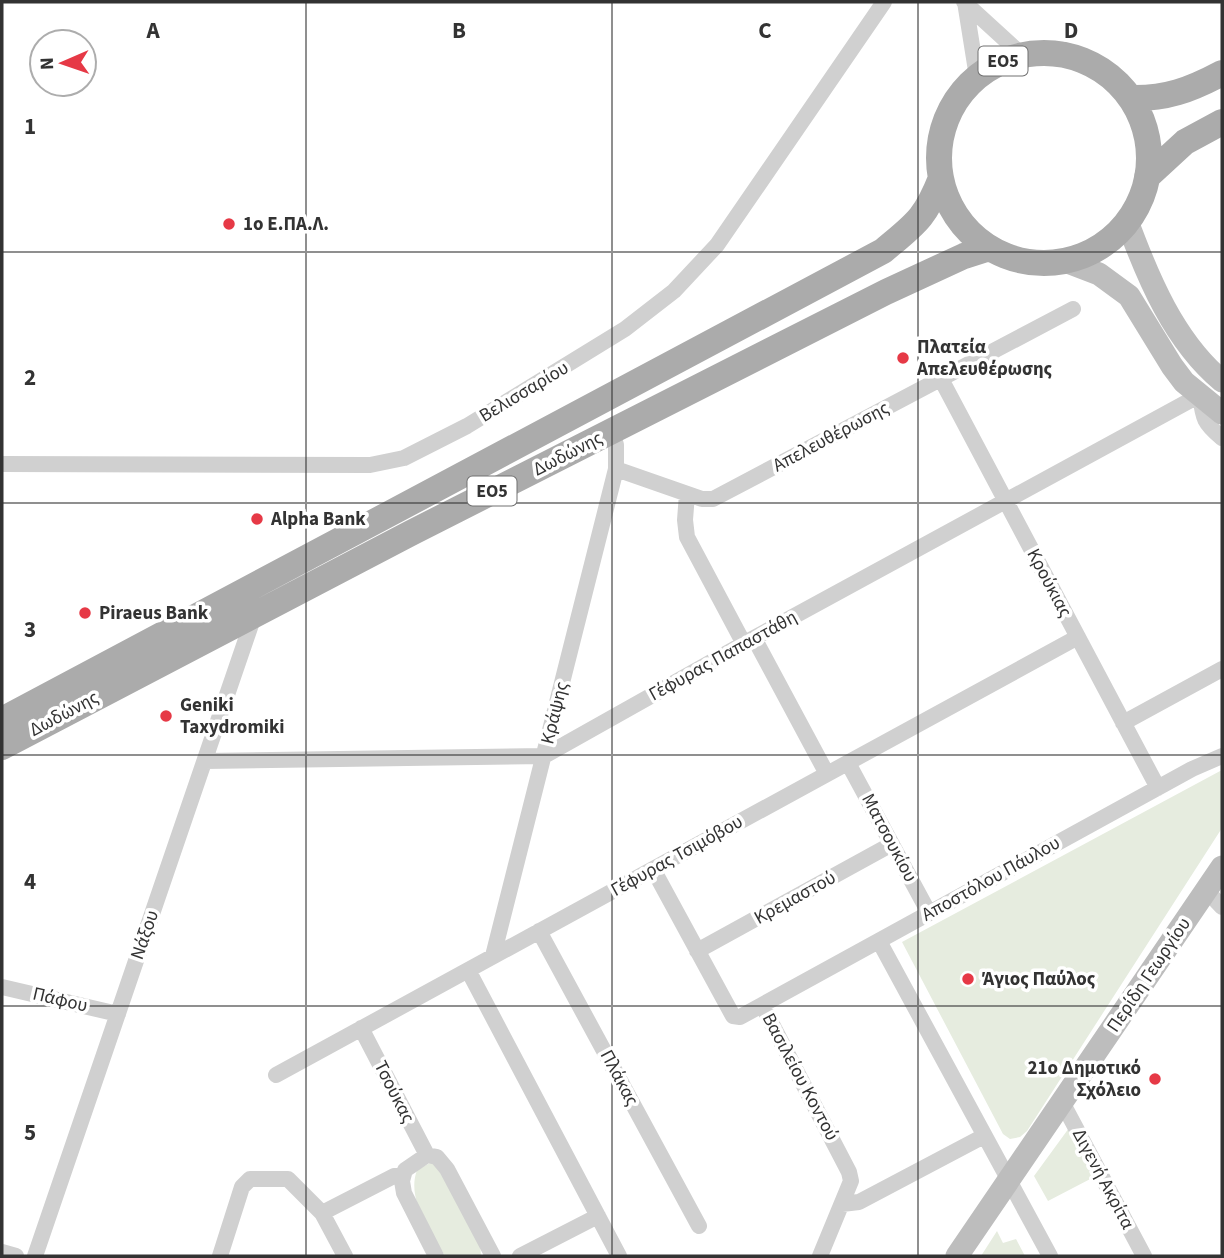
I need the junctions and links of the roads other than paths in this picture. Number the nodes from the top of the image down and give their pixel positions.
1 (884, 2) edge
2 (965, 2) edge
3 (1023, 55) junction
4 (1222, 73) edge
5 (977, 78) junction
6 (1130, 98) junction
7 (1222, 122) edge
8 (1147, 177) junction
9 (941, 178) junction
10 (1128, 221) junction
11 (989, 248) junction
12 (1065, 261) junction
13 (1073, 309) dead end
14 (941, 379) junction
15 (1222, 381) edge
16 (1200, 396) junction
17 (1222, 413) edge
18 (612, 431) junction
19 (1222, 439) edge
20 (2, 464) edge
21 (616, 469) junction
22 (687, 494) junction
23 (1006, 501) junction
24 (255, 613) junction
25 (1078, 637) junction
26 (749, 641) junction
27 (1222, 668) edge
28 (2, 720) edge
29 (1123, 723) junction
30 (2, 747) edge
31 (544, 756) junction
32 (1222, 756) edge
33 (205, 761) junction
34 (848, 762) junction
35 (827, 774) junction
36 (1158, 788) junction
37 (892, 844) junction
38 (1222, 867) edge
39 (653, 869) junction
40 (1206, 890) junction
41 (1222, 907) edge
42 (929, 913) junction
43 (539, 930) junction
44 (879, 941) junction
45 (698, 951) junction
46 (493, 956) junction
47 (468, 970) junction
48 (2, 987) edge
49 (762, 1005) junction
50 (118, 1014) junction
51 (361, 1028) junction
52 (276, 1075) dead end
53 (1062, 1102) junction
54 (984, 1136) junction
55 (427, 1155) junction
56 (402, 1175) junction
57 (1009, 1179) junction
58 (842, 1204) junction
59 (322, 1213) junction
60 (598, 1216) junction
61 (699, 1226) dead end
62 (2, 1252) edge
63 (16, 1256) edge
64 (35, 1256) edge
65 (220, 1256) edge
66 (345, 1256) edge
67 (436, 1256) edge
68 (493, 1256) edge
69 (520, 1256) edge
70 (619, 1256) edge
71 (820, 1256) edge
72 (957, 1256) edge
73 (1050, 1256) edge
74 (1144, 1256) edge

1 - 20 street, Βελισσαρίου
2 - 3 street
2 - 5 street
3 - 5 main road, Δωδώνης / ΕΟ5
3 - 6 main road, Δωδώνης / ΕΟ5
4 - 6 main road
5 - 9 main road, Δωδώνης / ΕΟ5
6 - 8 main road, Δωδώνης / ΕΟ5
7 - 8 main road, Δωδώνης / ΕΟ5
8 - 10 main road, Δωδώνης / ΕΟ5
9 - 11 main road, Δωδώνης / ΕΟ5
9 - 28 main road, Δωδώνης / ΕΟ5
10 - 12 main road, Δωδώνης / ΕΟ5
10 - 15 street
11 - 12 main road, Δωδώνης / ΕΟ5
11 - 18 main road, Δωδώνης / ΕΟ5
12 - 16 street
13 - 14 street, Απελευθέρωσης
14 - 22 street, Απελευθέρωσης
14 - 23 street, Κρούκιας
16 - 17 street
16 - 19 street
16 - 23 street, Γέφυρας Παπαστάθη
18 - 21 street
18 - 24 main road, Δωδώνης / ΕΟ5
21 - 22 street, Απελευθέρωσης
21 - 31 street, Κράψης
22 - 26 street
23 - 25 street, Κρούκιας
23 - 26 street, Γέφυρας Παπαστάθη
24 - 30 main road, Δωδώνης / ΕΟ5
24 - 33 street, Νάξου
25 - 29 street, Κρούκιας
25 - 34 street, Γέφυρας Τσιμόβου
26 - 31 street, Γέφυρας Παπαστάθη
26 - 35 street
27 - 29 street
29 - 36 street, Κρούκιας
31 - 33 street, Γέφυρας Παπαστάθη
31 - 46 street, Κράψης
32 - 36 street, Αποστόλου Πάυλου
33 - 50 street, Νάξου
34 - 35 street, Γέφυρας Τσιμόβου
34 - 37 street, Ματσουκίου
35 - 39 street, Γέφυρας Τσιμόβου
36 - 42 street, Αποστόλου Πάυλου
37 - 42 street, Ματσουκίου
37 - 45 street, Κρεμαστού
38 - 40 street, Περίδη Γεωργίου
39 - 43 street, Γέφυρας Τσιμόβου
39 - 45 street, Βασιλείου Κοντού
40 - 41 street
40 - 53 street, Περίδη Γεωργίου
42 - 44 street, Αποστόλου Πάυλου
43 - 46 street, Γέφυρας Τσιμόβου
43 - 61 street, Πλάκας
44 - 49 street, Αποστόλου Πάυλου
44 - 54 street
45 - 49 street, Βασιλείου Κοντού
46 - 47 street, Γέφυρας Τσιμόβου
47 - 51 street, Γέφυρας Τσιμόβου
47 - 60 street
48 - 50 street, Πάφου
49 - 58 street, Βασιλείου Κοντού
50 - 64 street, Νάξου
51 - 52 street, Γέφυρας Τσιμόβου
51 - 55 street, Τσούκας
53 - 57 street, Περίδη Γεωργίου
53 - 74 street, Διγενή Ακρίτα
54 - 57 street
54 - 58 street
55 - 56 street
55 - 68 street, Τσούκας
56 - 59 street
56 - 67 street
57 - 72 street, Περίδη Γεωργίου
57 - 73 street
58 - 71 street, Βασιλείου Κοντού
59 - 65 street
59 - 66 street
60 - 69 street
60 - 70 street
62 - 63 street

